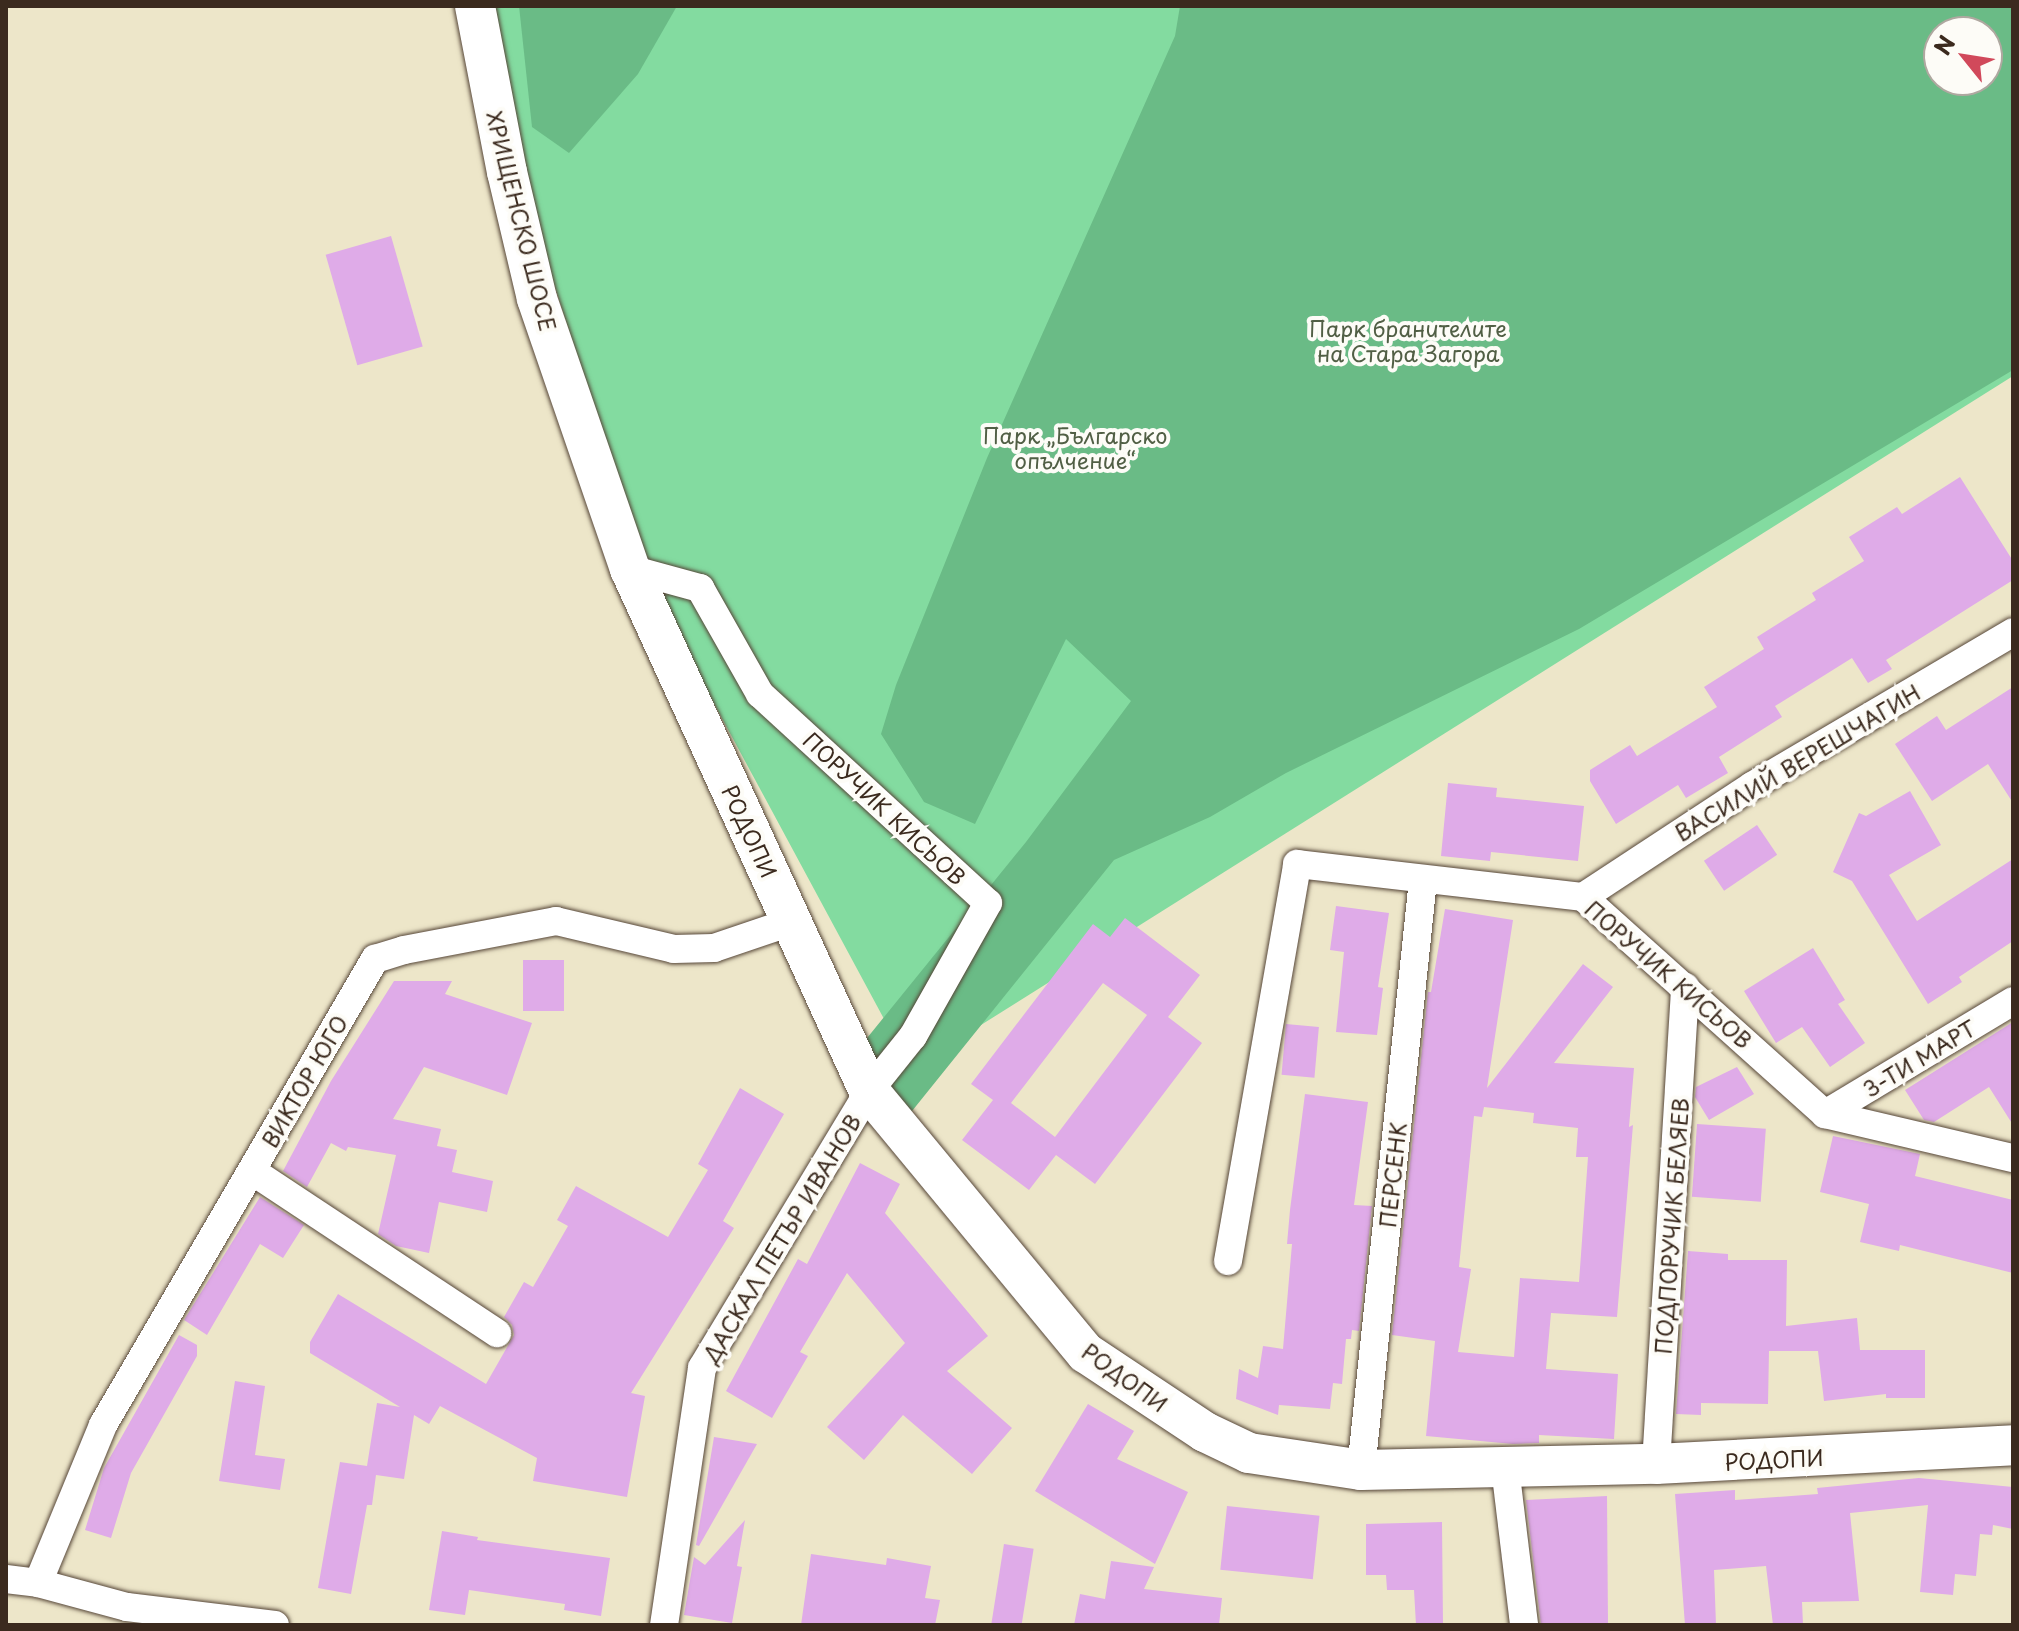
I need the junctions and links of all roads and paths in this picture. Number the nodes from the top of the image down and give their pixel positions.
1 (475, 6) edge
2 (630, 569) junction
3 (2013, 632) edge
4 (1423, 880) junction
5 (1583, 897) junction
6 (791, 922) junction
7 (1685, 987) junction
8 (2013, 1001) edge
9 (869, 1091) junction
10 (1825, 1114) junction
11 (2013, 1158) edge
12 (252, 1171) junction
13 (1228, 1261) dead end
14 (497, 1333) dead end
15 (2013, 1445) edge
16 (1656, 1464) junction
17 (1505, 1467) junction
18 (1361, 1470) junction
19 (6, 1579) edge
20 (38, 1583) junction
21 (275, 1625) edge
22 (664, 1625) edge
23 (1524, 1625) edge

1 - 2 street, ХРИЩЕНСКО ШОСЕ
2 - 6 street, РОДОПИ
2 - 9 street, ПОРУЧИК КИСЬОВ
3 - 5 street, ВАСИЛИЙ ВЕРЕШЧАГИН
4 - 5 street, ПОРУЧИК КИСЬОВ
4 - 13 street, ПОРУЧИК КИСЬОВ
4 - 18 street, ПЕРСЕНК
5 - 7 street, ПОРУЧИК КИСЬОВ
6 - 9 street, РОДОПИ
6 - 12 street, ВИКТОР ЮГО
7 - 10 street, ПОРУЧИК КИСЬОВ
7 - 16 street, ПОДПОРУЧИК БЕЛЯЕВ
8 - 10 street, 3-ТИ МАРТ
9 - 18 street, РОДОПИ
9 - 22 street, ДАСКАЛ ПЕТЪР ИВАНОВ
10 - 11 street, ПОРУЧИК КИСЬОВ
12 - 14 street
12 - 20 street, ВИКТОР ЮГО
15 - 16 street, РОДОПИ
16 - 17 street, РОДОПИ
17 - 18 street, РОДОПИ
17 - 23 street
19 - 20 street
20 - 21 street

